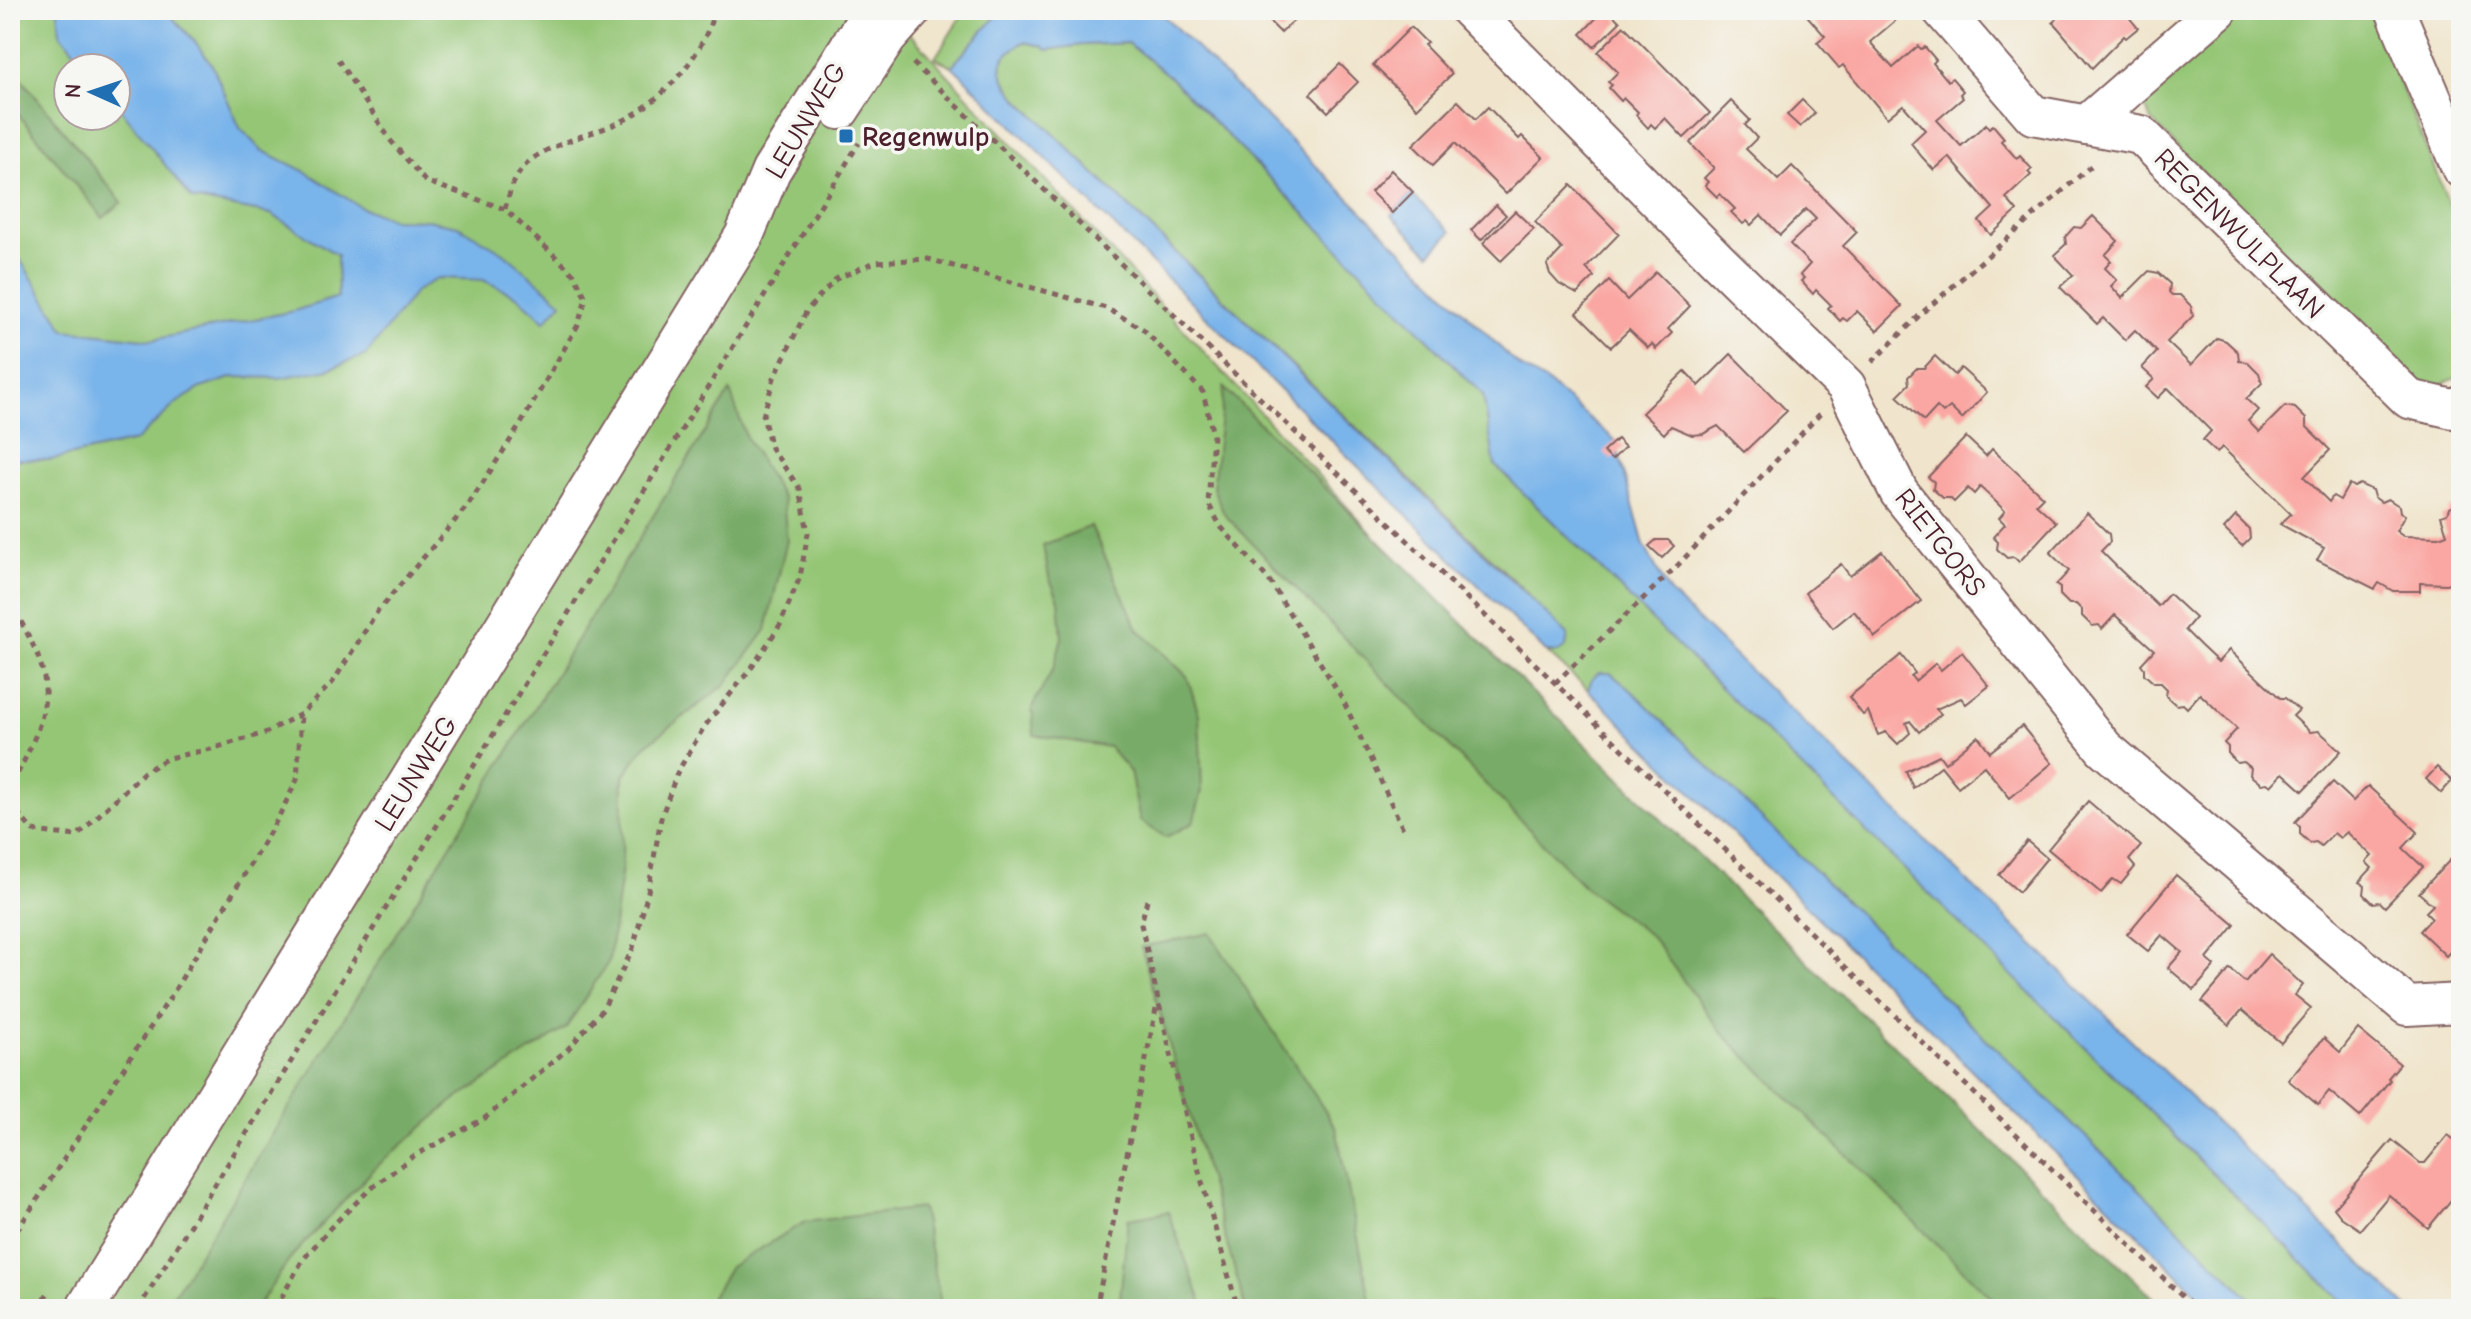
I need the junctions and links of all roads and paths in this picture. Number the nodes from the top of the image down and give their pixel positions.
1 (714, 10) edge
2 (912, 10) edge
3 (1470, 10) edge
4 (1942, 10) edge
5 (2395, 10) edge
6 (2210, 16) edge
7 (881, 24) edge
8 (922, 53) dead end
9 (338, 60) dead end
10 (914, 64) junction
11 (906, 75) dead end
12 (2086, 125) junction
13 (865, 134) dead end
14 (2461, 168) edge
15 (505, 209) junction
16 (1846, 386) junction
17 (2461, 406) edge
18 (10, 600) edge
19 (1555, 683) junction
20 (301, 714) junction
21 (1405, 833) dead end
22 (1147, 900) dead end
23 (1158, 1000) junction
24 (2461, 1003) edge
25 (10, 1241) edge
26 (85, 1309) edge
27 (138, 1309) edge
28 (275, 1309) edge
29 (1096, 1309) edge
30 (1238, 1309) edge
31 (2195, 1309) edge

1 - 15 path
2 - 7 street, LEUNWEG
3 - 16 street, RIETGORS
4 - 12 street, REGENWULPLAAN
5 - 14 street
6 - 12 street
7 - 10 path
7 - 26 street, LEUNWEG
8 - 10 path
9 - 15 path
10 - 11 path
10 - 19 path
12 - 16 path
12 - 17 street, REGENWULPLAAN
13 - 27 path
15 - 20 path
16 - 19 path
16 - 24 street, RIETGORS
18 - 20 path
19 - 31 path
20 - 25 path
21 - 28 path
22 - 23 path
23 - 29 path
23 - 30 path

